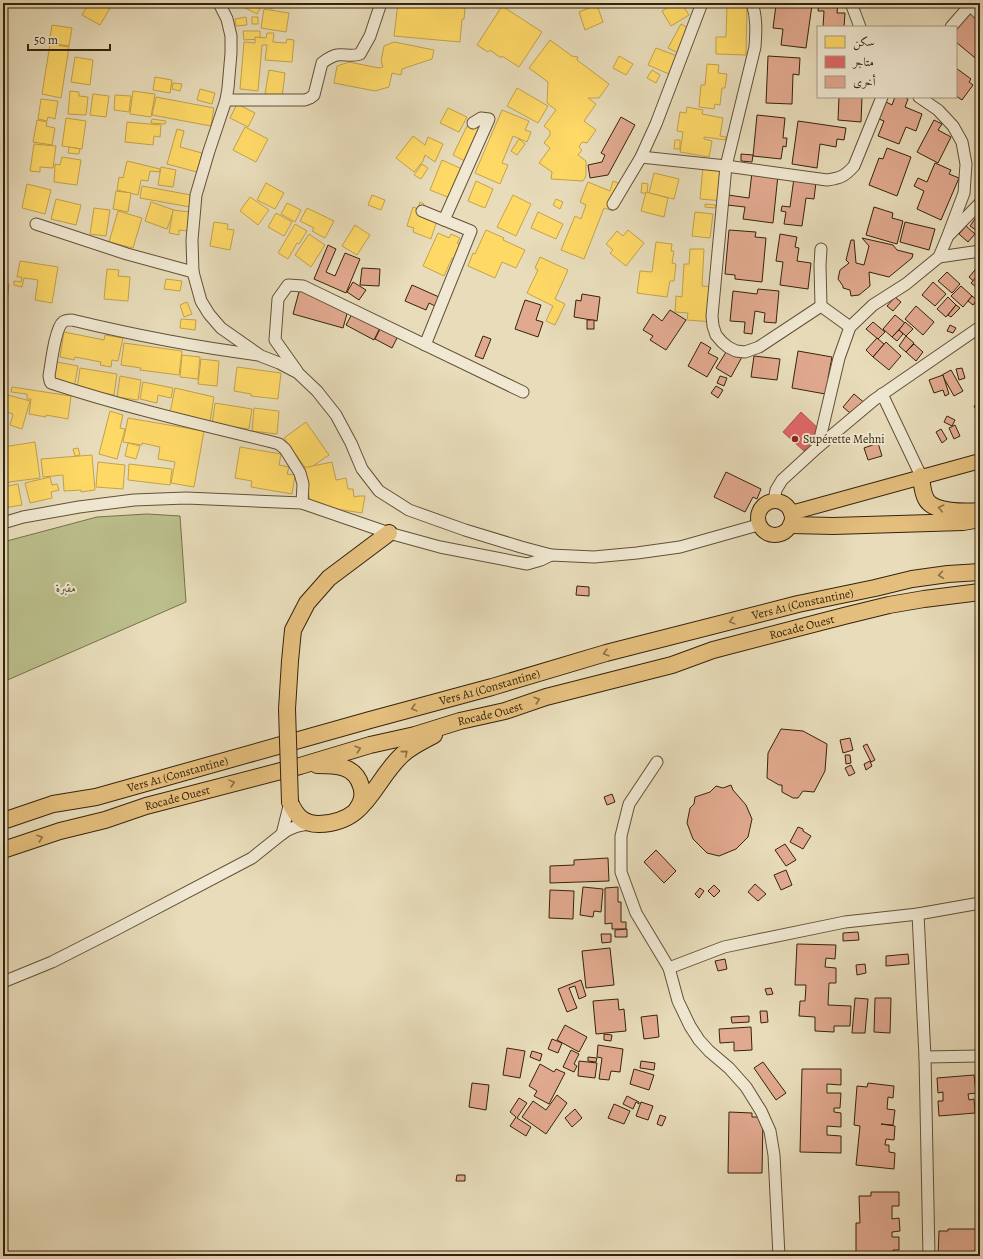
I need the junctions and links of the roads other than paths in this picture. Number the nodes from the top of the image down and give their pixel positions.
1 (219, 3) edge
2 (382, 3) edge
3 (702, 3) edge
4 (752, 3) edge
5 (851, 3) edge
6 (970, 4) edge
7 (980, 15) edge
8 (860, 26) edge
9 (952, 26) edge
10 (882, 98) edge
11 (920, 98) edge
12 (226, 100) junction
13 (473, 123) dead end
14 (641, 157) junction
15 (726, 166) junction
16 (980, 203) edge
17 (613, 204) dead end
18 (422, 211) dead end
19 (444, 220) junction
20 (36, 224) dead end
21 (947, 238) junction
22 (822, 249) dead end
23 (980, 251) edge
24 (939, 257) junction
25 (193, 272) junction
26 (821, 306) junction
27 (850, 327) junction
28 (980, 327) edge
29 (425, 345) junction
30 (261, 356) junction
31 (298, 373) junction
32 (523, 392) dead end
33 (882, 394) junction
34 (818, 447) junction
35 (980, 461) edge
36 (921, 476) junction
37 (774, 501) junction
38 (302, 503) junction
39 (980, 510) edge
40 (980, 514) edge
41 (791, 519) junction
42 (980, 519) edge
43 (963, 522) junction
44 (3, 523) edge
45 (758, 525) junction
46 (389, 533) junction
47 (551, 555) junction
48 (980, 572) edge
49 (980, 592) edge
50 (460, 721) junction
51 (657, 762) dead end
52 (300, 766) junction
53 (290, 802) junction
54 (353, 814) junction
55 (6, 819) edge
56 (311, 824) junction
57 (282, 834) junction
58 (3, 850) edge
59 (980, 904) edge
60 (918, 914) junction
61 (669, 968) junction
62 (3, 982) edge
63 (980, 1056) edge
64 (925, 1057) junction
65 (779, 1256) edge
66 (929, 1256) edge

1 - 12 street
2 - 12 street
3 - 14 street
4 - 15 street
5 - 8 street
6 - 7 street
6 - 9 street
10 - 15 street
11 - 21 street
12 - 25 street
13 - 19 street
14 - 15 street
14 - 17 street
15 - 26 street
16 - 21 street
18 - 19 street
19 - 29 street
20 - 25 street
21 - 24 street
22 - 26 street
23 - 24 street
24 - 27 street
25 - 30 street
26 - 27 street
27 - 34 street
28 - 33 street
29 - 31 street
29 - 32 street
30 - 31 street
30 - 38 street
31 - 47 street
33 - 34 street
33 - 36 street
34 - 37 street
35 - 36 main road
39 -> 36 highway
36 - 41 main road
37 - 41 main road
37 - 45 main road
38 - 44 street
38 - 46 street
40 - 43 highway
41 - 43 highway
41 - 45 main road
42 - 43 highway
45 - 47 street
46 - 47 street
46 - 53 highway, bridge
48 -> 55 highway, Vers A1 (Constantine)
50 -> 49 highway, Rocade Ouest
52 -> 50 highway, Rocade Ouest
54 -> 50 highway
51 - 61 street
52 - 54 highway
58 -> 52 highway, Rocade Ouest
53 - 56 highway
53 - 57 street
54 - 56 highway
56 - 57 street
57 - 62 street
59 - 60 street
60 - 61 street
60 - 64 street
61 - 65 street
63 - 64 street
64 - 66 street

